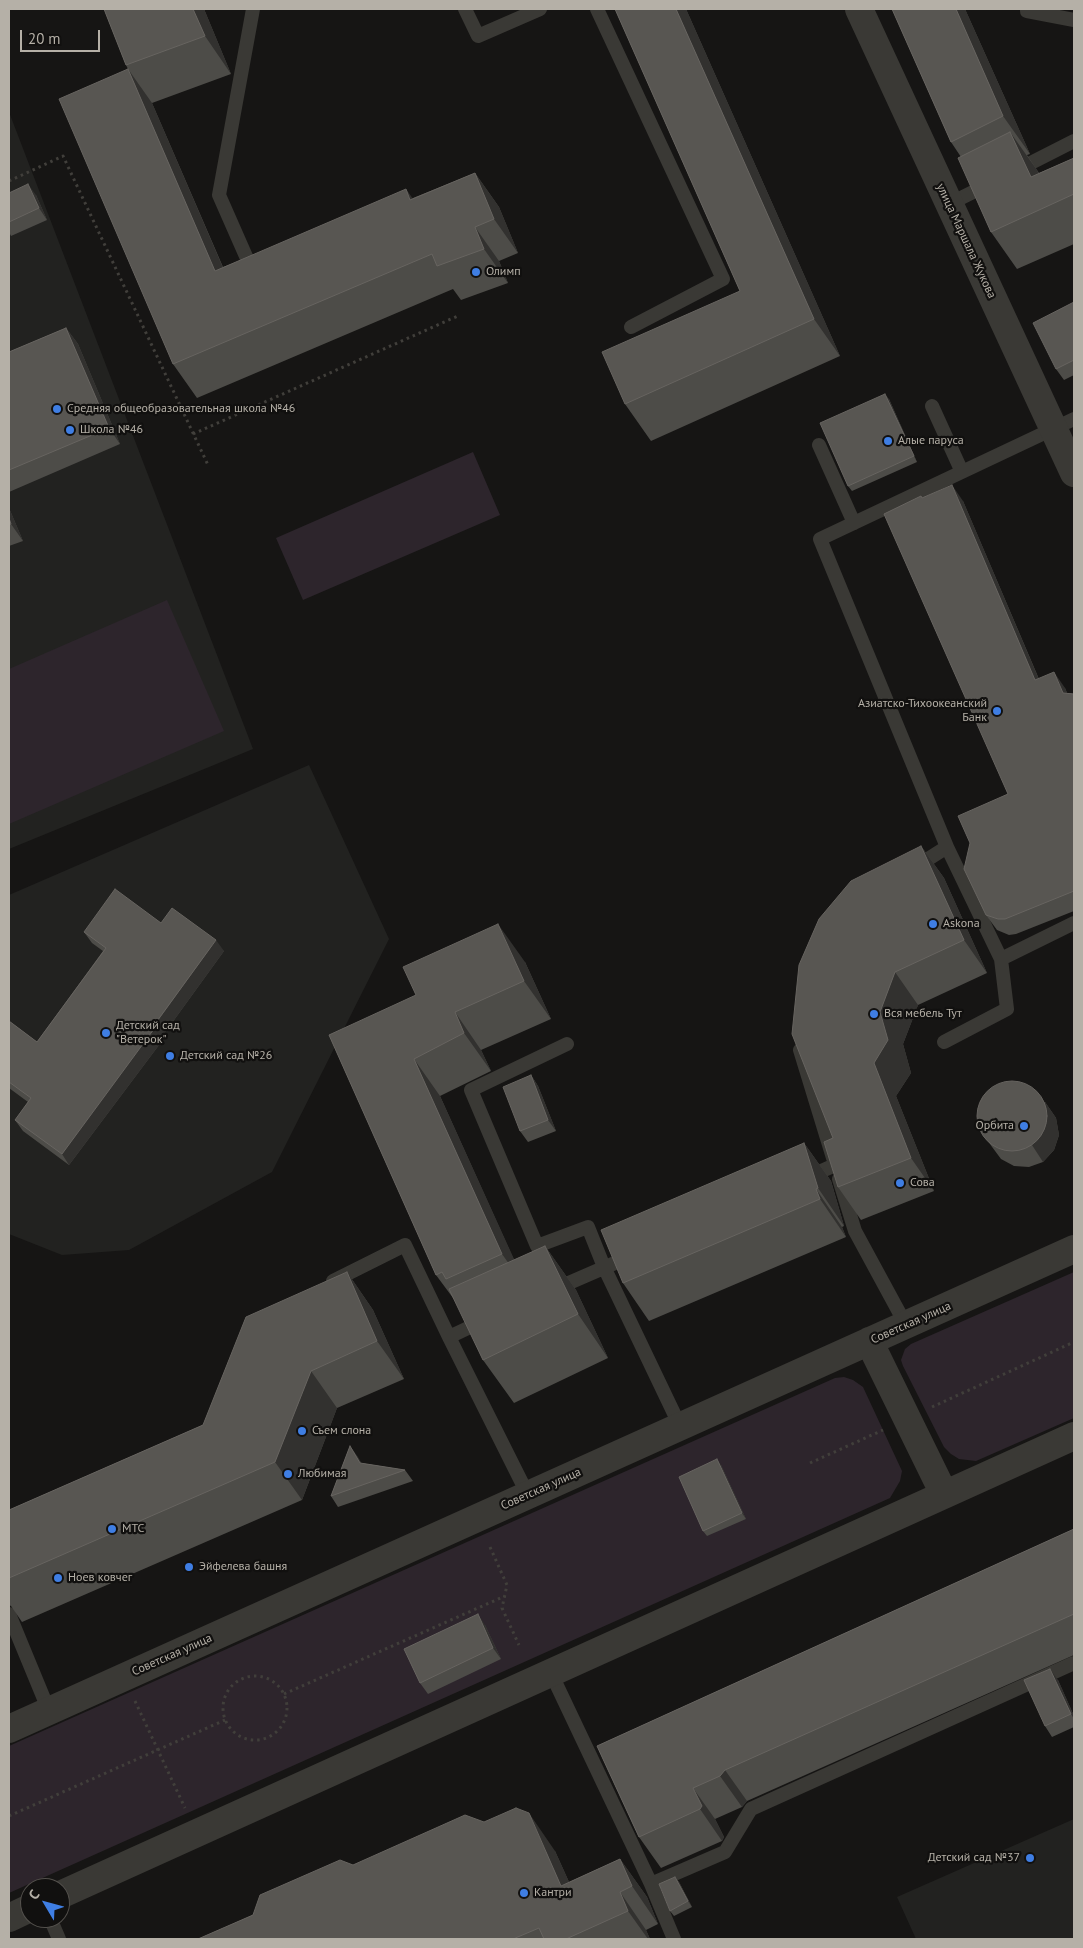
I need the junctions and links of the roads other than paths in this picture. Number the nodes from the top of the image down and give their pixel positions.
1 (253, 9) edge
2 (465, 9) edge
3 (540, 9) edge
4 (597, 9) edge
5 (859, 9) edge
6 (1027, 9) edge
7 (1074, 20) edge
8 (1074, 141) edge
9 (949, 204) junction
10 (269, 262) edge
11 (631, 327) dead end
12 (932, 406) dead end
13 (1068, 443) edge
14 (819, 445) dead end
15 (962, 472) junction
16 (854, 523) junction
17 (947, 847) junction
18 (905, 874) edge
19 (1074, 922) edge
20 (1000, 959) junction
21 (800, 1038) edge
22 (944, 1042) dead end
23 (567, 1044) dead end
24 (835, 1165) junction
25 (791, 1185) edge
26 (1074, 1249) edge
27 (640, 1252) edge
28 (604, 1267) junction
29 (317, 1288) edge
30 (544, 1294) edge
31 (500, 1314) edge
32 (906, 1325) junction
33 (448, 1337) junction
34 (869, 1341) junction
35 (680, 1426) junction
36 (1074, 1436) edge
37 (944, 1494) junction
38 (528, 1495) junction
39 (9, 1614) edge
40 (1074, 1663) edge
41 (551, 1673) junction
42 (49, 1711) junction
43 (9, 1729) edge
44 (651, 1884) junction
45 (70, 1890) edge
46 (674, 1939) edge

1 - 10 lane
2 - 3 lane
4 - 11 lane
5 - 9 street, улица Маршала Жукова
6 - 7 lane
8 - 9 lane
9 - 13 street, улица Маршала Жукова
12 - 15 lane
13 - 15 lane
14 - 16 lane
15 - 16 lane
16 - 17 lane
17 - 18 lane
17 - 20 lane
19 - 20 lane
20 - 22 lane
21 - 24 lane
23 - 28 lane
24 - 25 lane
24 - 32 lane
26 - 32 street, Советская улица
27 - 28 lane
28 - 30 lane
28 - 35 lane
29 - 33 lane
31 - 33 lane
32 - 34 street, Советская улица
33 - 38 lane
34 - 35 street, Советская улица
34 - 37 street
35 - 38 street, Советская улица
36 - 37 street
37 - 41 street
38 - 42 street, Советская улица
39 - 42 lane
40 - 44 lane
41 - 44 lane
41 - 45 street
42 - 43 street, Советская улица
44 - 46 lane

